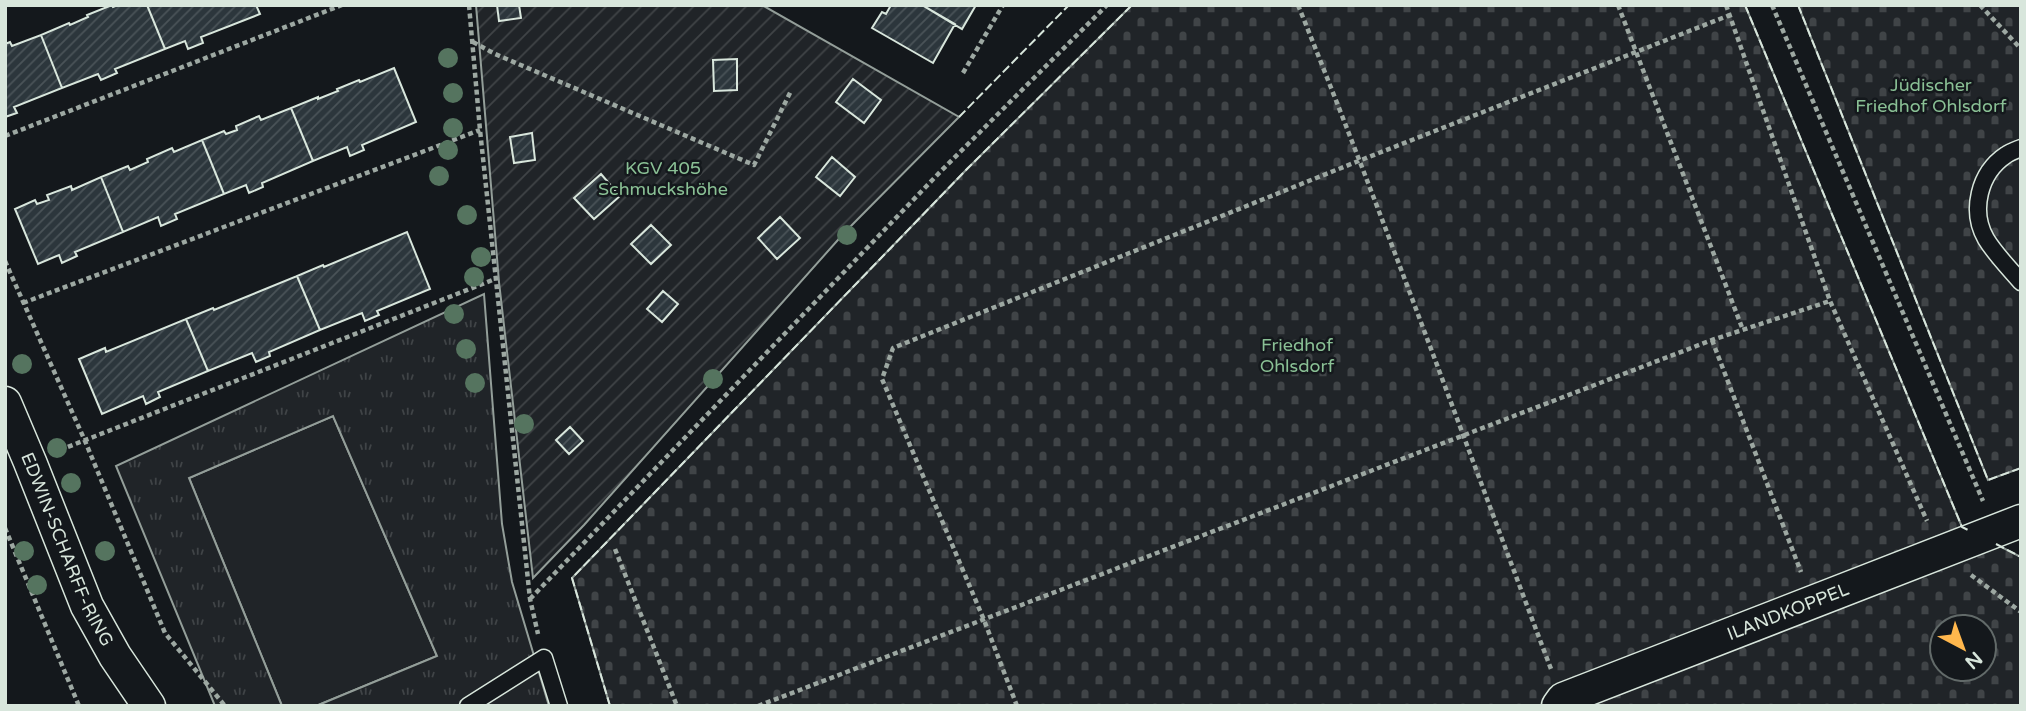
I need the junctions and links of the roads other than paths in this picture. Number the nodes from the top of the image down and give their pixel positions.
1 (2021, 148) edge
2 (2021, 282) edge
3 (5, 403) edge
4 (2008, 526) edge
5 (115, 656) junction
6 (1560, 702) edge
7 (121, 706) edge
8 (149, 706) edge
9 (468, 706) edge
10 (559, 706) edge

1 - 2 lane
3 - 5 street, EDWIN-SCHARFF-RING
4 - 6 street, ILANDKOPPEL
5 - 7 street, EDWIN-SCHARFF-RING
5 - 8 street, EDWIN-SCHARFF-RING
9 - 10 lane

